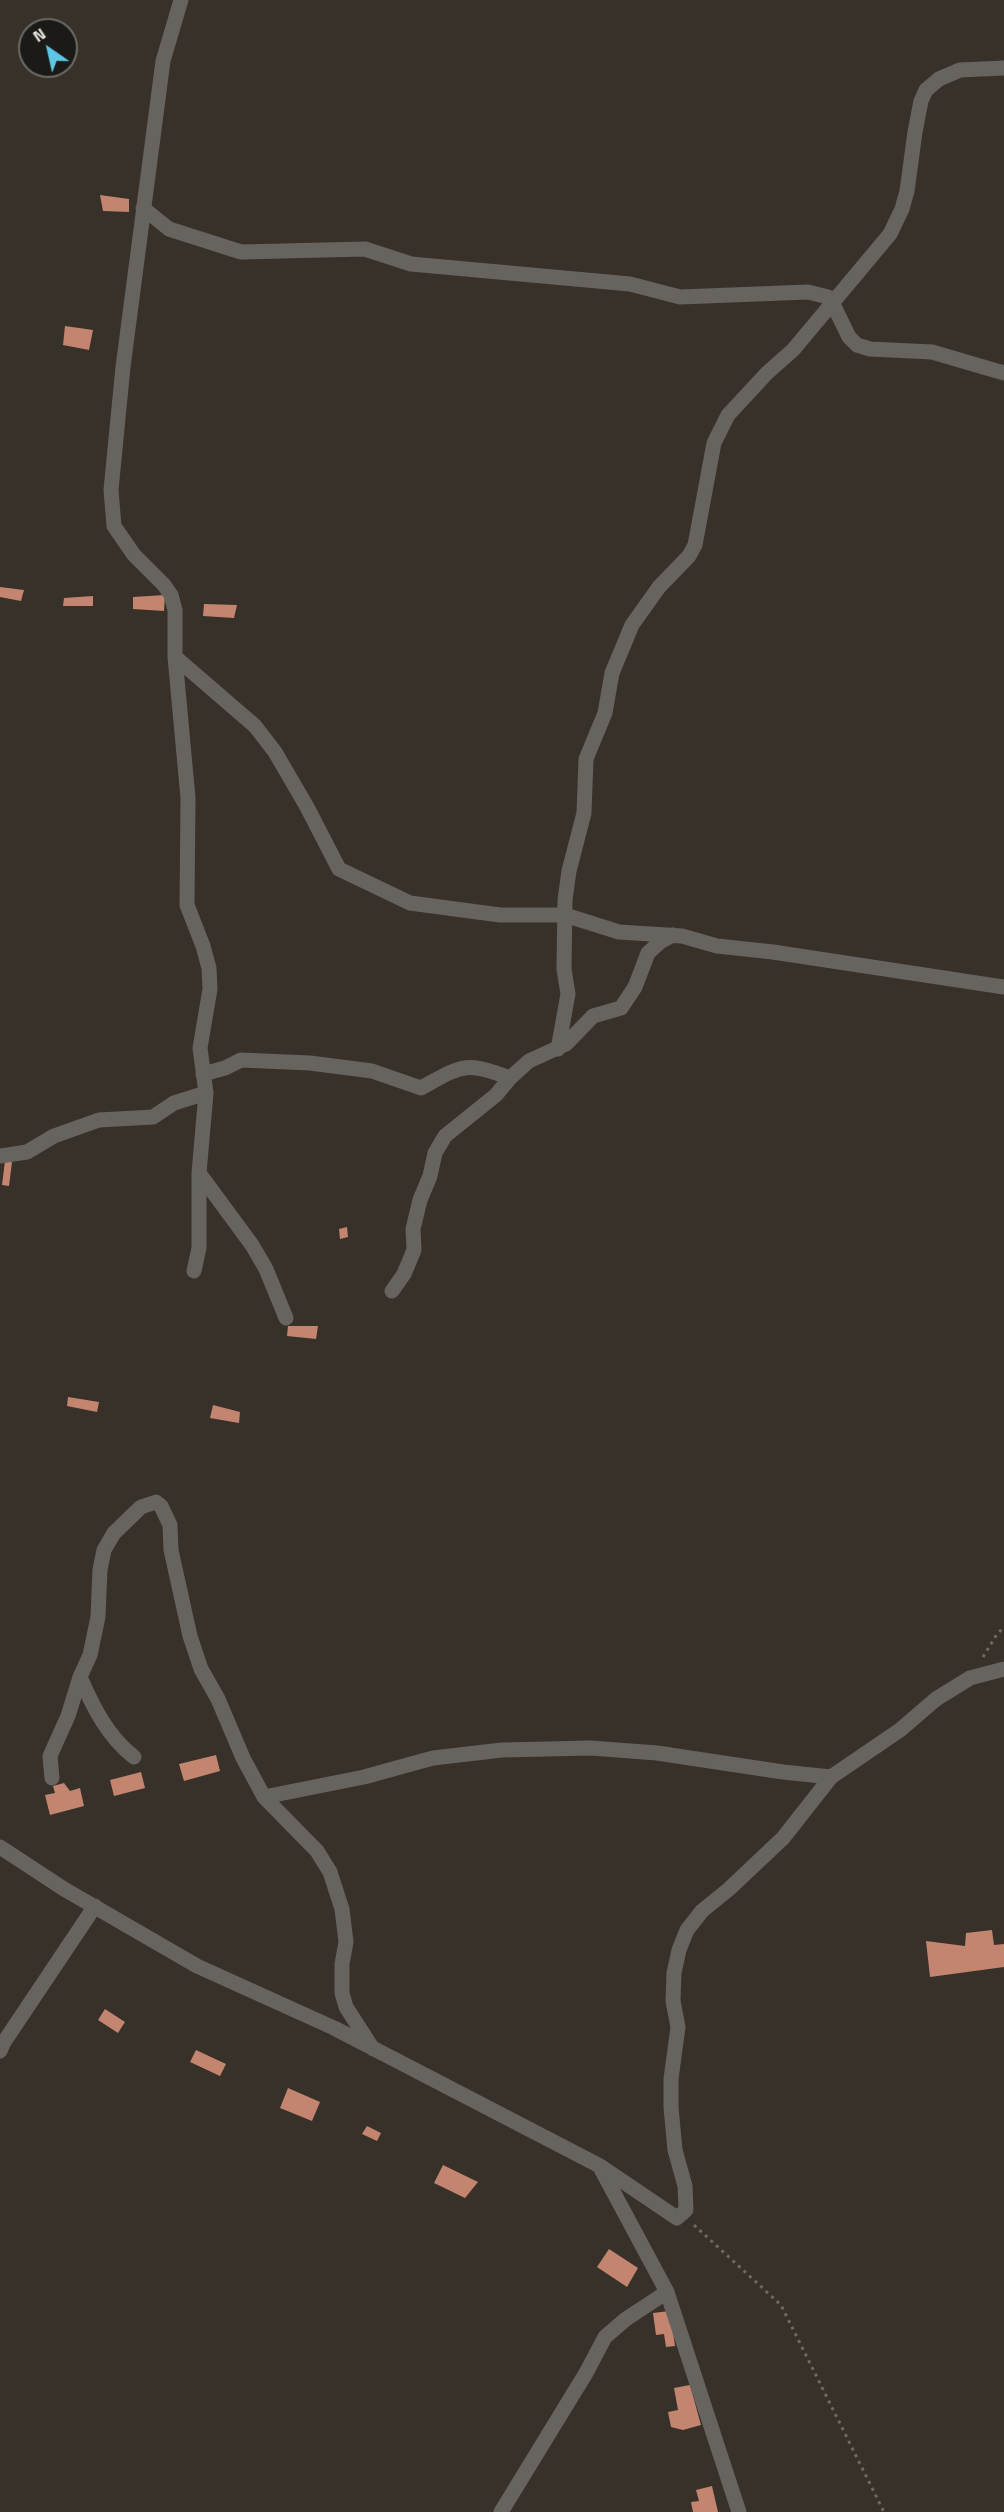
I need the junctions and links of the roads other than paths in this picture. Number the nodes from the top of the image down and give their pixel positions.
1 (181, 0) edge
2 (1004, 68) edge
3 (143, 208) junction
4 (169, 229) junction
5 (140, 235) junction
6 (832, 302) junction
7 (1004, 373) edge
8 (176, 657) junction
9 (565, 915) junction
10 (673, 935) junction
11 (1004, 987) edge
12 (558, 1049) junction
13 (202, 1074) junction
14 (510, 1078) junction
15 (206, 1094) junction
16 (0, 1156) edge
17 (199, 1173) junction
18 (194, 1271) dead end
19 (392, 1291) dead end
20 (286, 1318) dead end
21 (1004, 1669) edge
22 (80, 1677) junction
23 (134, 1757) dead end
24 (831, 1777) junction
25 (52, 1778) dead end
26 (264, 1797) junction
27 (0, 1847) edge
28 (95, 1906) junction
29 (373, 2049) junction
30 (0, 2052) edge
31 (600, 2166) junction
32 (667, 2292) junction
33 (501, 2512) edge
34 (739, 2512) edge

1 - 3 street
2 - 6 street
3 - 4 street
3 - 5 street
4 - 5 street
4 - 6 street
5 - 8 street
6 - 7 street
6 - 9 street
8 - 9 street
8 - 13 street
9 - 10 street
9 - 12 street
10 - 11 street
10 - 12 street
12 - 14 street
13 - 14 street
13 - 15 street
14 - 19 street
15 - 16 street
15 - 17 street
17 - 18 street
17 - 20 street
21 - 24 street
22 - 23 street
22 - 25 street
22 - 26 street
24 - 26 street
24 - 31 street
26 - 29 street
27 - 28 street
28 - 29 street
28 - 30 street
29 - 31 street
31 - 32 street
32 - 33 street
32 - 34 street

